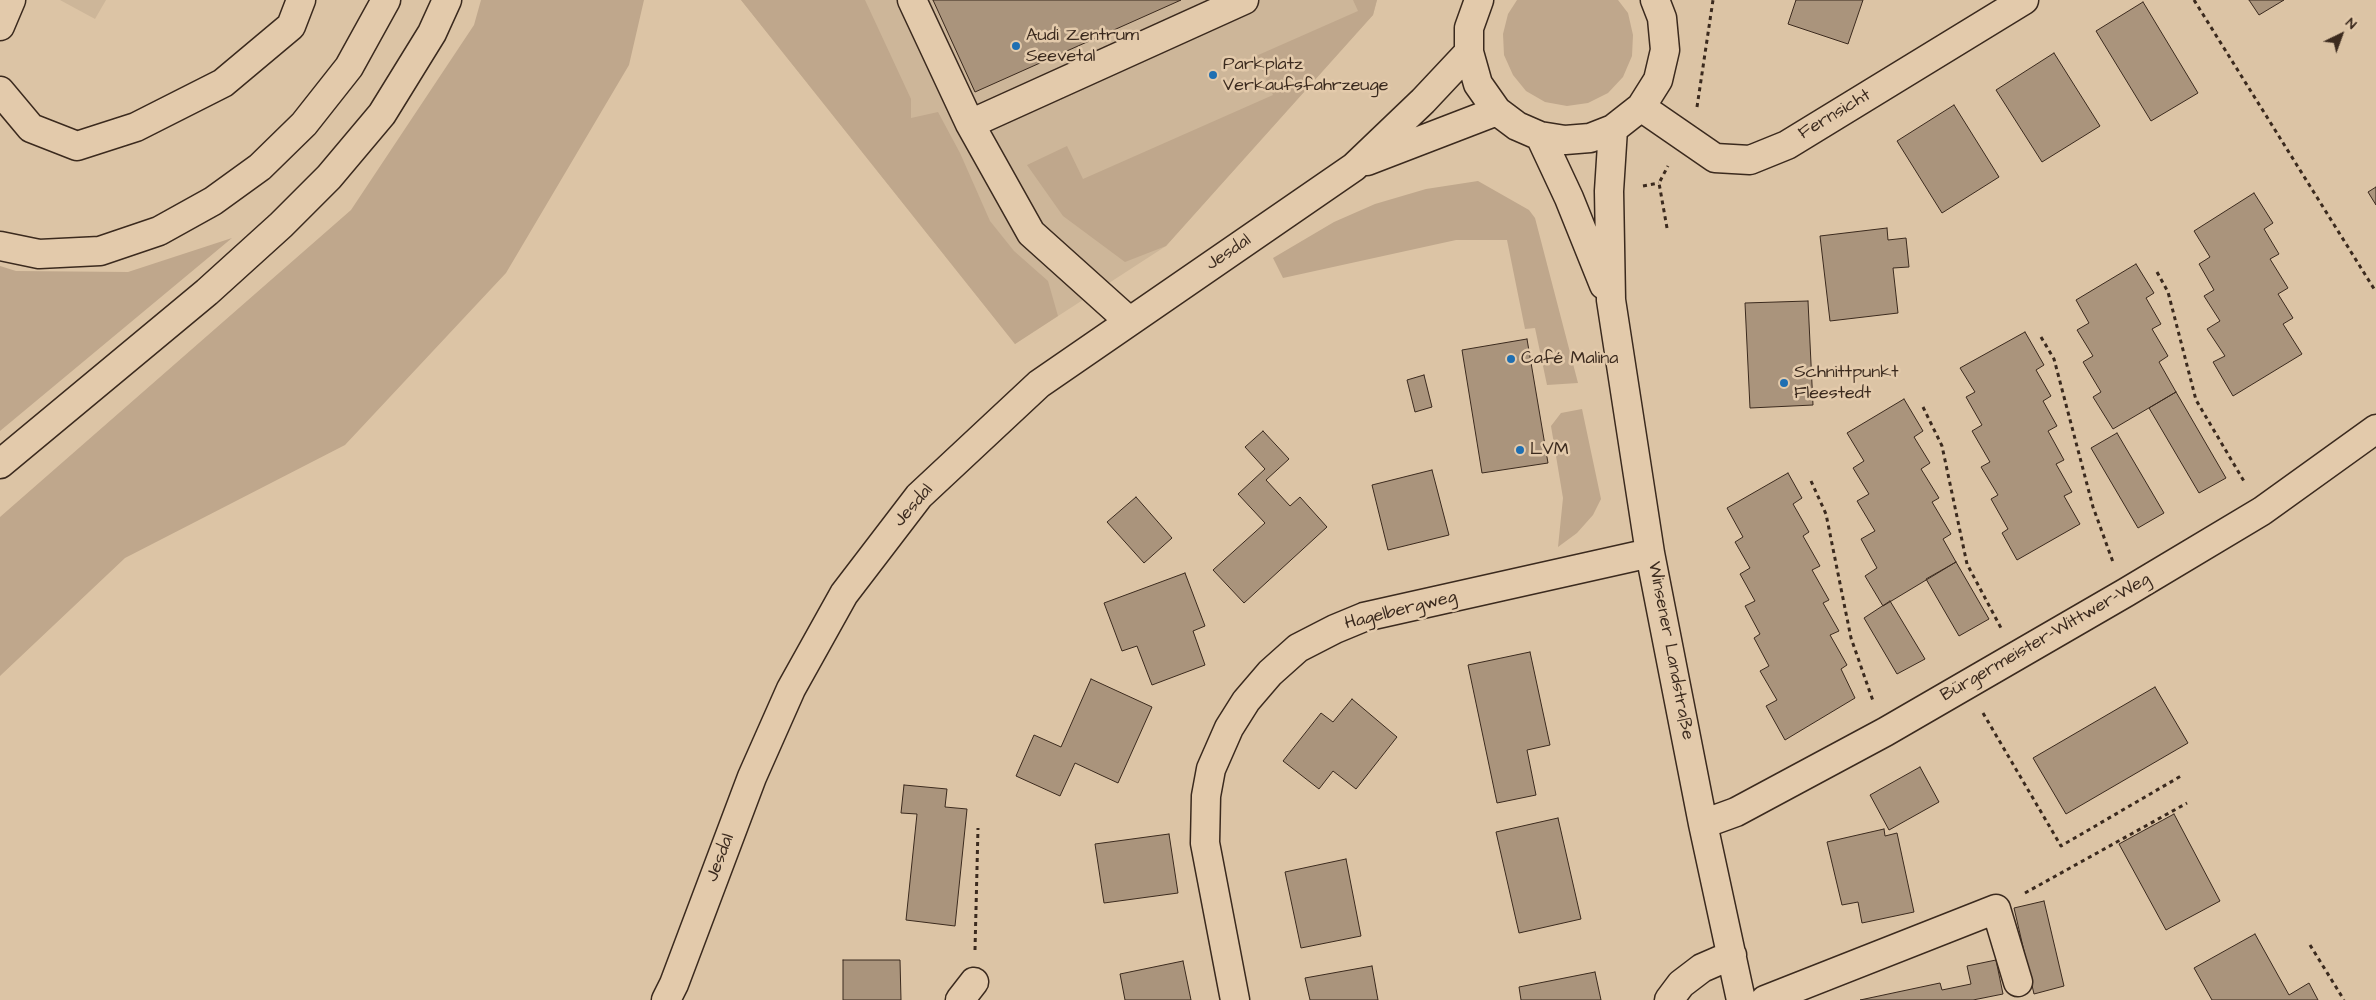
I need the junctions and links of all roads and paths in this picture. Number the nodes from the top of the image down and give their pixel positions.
1 (11, 0) edge
2 (301, 0) edge
3 (386, 0) edge
4 (447, 0) edge
5 (912, 0) edge
6 (1244, 0) edge
7 (1479, 0) edge
8 (2024, 0) edge
9 (2194, 0) edge
10 (1663, 6) edge
11 (0, 26) edge
12 (1469, 52) junction
13 (0, 91) edge
14 (1641, 107) junction
15 (1497, 112) junction
16 (970, 124) junction
17 (1613, 129) junction
18 (1540, 136) junction
19 (1354, 167) junction
20 (0, 246) edge
21 (2157, 272) dead end
22 (2376, 292) edge
23 (1611, 300) junction
24 (1129, 321) junction
25 (2041, 337) dead end
26 (1923, 407) dead end
27 (2376, 428) edge
28 (0, 464) edge
29 (1811, 481) dead end
30 (2262, 512) junction
31 (1650, 553) junction
32 (2125, 593) junction
33 (2015, 656) junction
34 (1967, 684) junction
35 (1885, 732) junction
36 (2181, 776) dead end
37 (2187, 803) dead end
38 (1703, 824) junction
39 (978, 828) dead end
40 (1996, 909) junction
41 (2310, 945) dead end
42 (1732, 955) junction
43 (2018, 982) dead end
44 (967, 991) edge
45 (666, 1000) edge
46 (1235, 1000) edge
47 (1669, 1000) edge
48 (1741, 1000) edge
49 (1765, 1000) edge
50 (2344, 1000) edge

1 - 11 main road
2 - 13 main road
3 - 20 main road
4 - 28 main road
5 - 16 main road
6 - 16 main road
7 - 12 main road
8 - 14 main road, Fernsicht
9 - 22 path
10 - 14 main road
12 - 15 main road
12 - 19 main road, Jesdal
14 - 17 main road
15 - 18 main road
15 - 19 main road, Jesdal
16 - 24 main road
17 - 18 main road
17 - 23 main road, Winsener Landstraße
18 - 23 main road, Winsener Landstraße
19 - 24 main road, Jesdal
21 - 30 path
23 - 31 main road, Winsener Landstraße
24 - 45 main road, Jesdal
25 - 32 path
26 - 33 path
27 - 30 main road, Bürgermeister-Wittwer-Weg
29 - 35 path
30 - 32 main road, Bürgermeister-Wittwer-Weg
31 - 38 main road, Winsener Landstraße
31 - 46 main road, Hagelbergweg
32 - 33 main road, Bürgermeister-Wittwer-Weg
33 - 34 main road, Bürgermeister-Wittwer-Weg
34 - 35 main road, Bürgermeister-Wittwer-Weg
34 - 36 path
35 - 38 main road, Bürgermeister-Wittwer-Weg
37 - 40 path
38 - 42 main road, Winsener Landstraße
39 - 44 path
40 - 43 main road
40 - 49 main road
41 - 50 path
42 - 47 main road
42 - 48 main road, Winsener Landstraße

